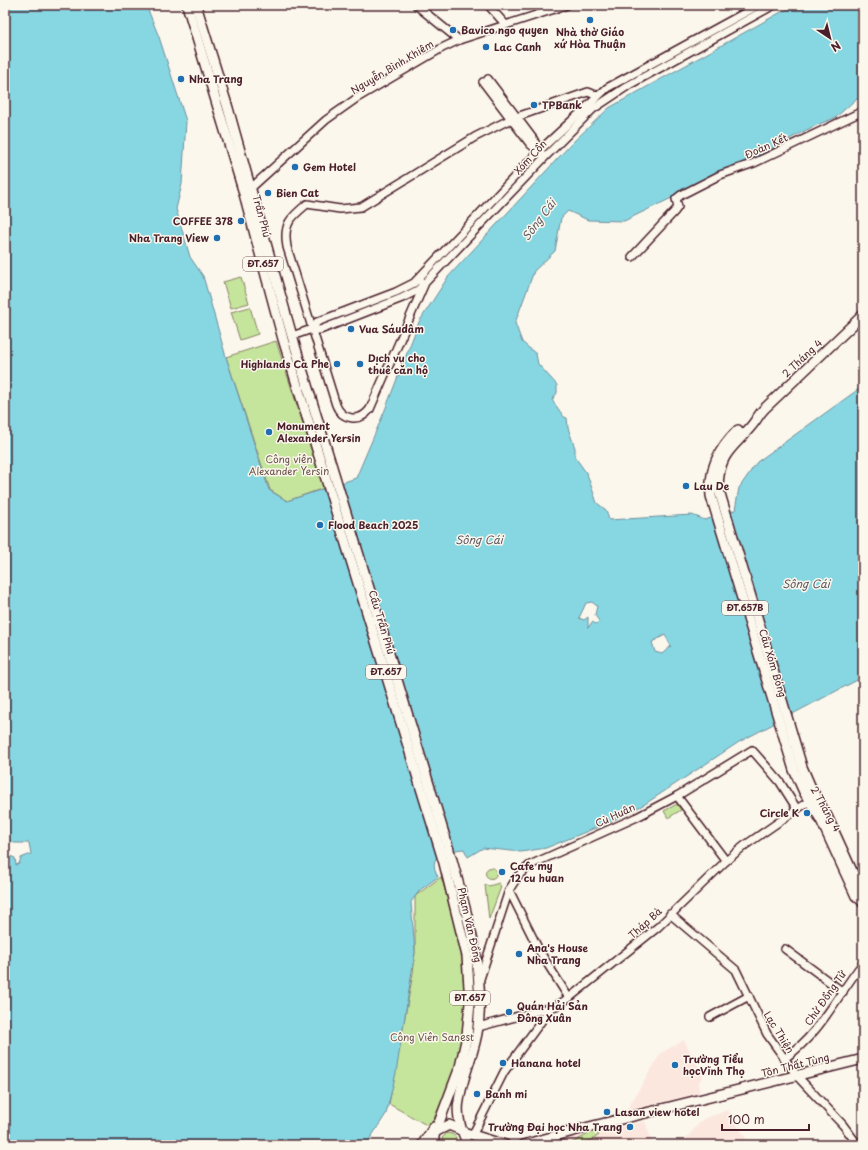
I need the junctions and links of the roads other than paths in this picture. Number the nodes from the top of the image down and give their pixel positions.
1 (187, 5) edge
2 (196, 5) edge
3 (416, 5) edge
4 (488, 5) edge
5 (567, 5) edge
6 (759, 5) edge
7 (774, 5) edge
8 (557, 6) edge
9 (506, 25) junction
10 (459, 40) junction
11 (206, 52) junction
12 (486, 81) dead end
13 (598, 96) junction
14 (863, 111) edge
15 (513, 118) junction
16 (539, 151) junction
17 (545, 157) junction
18 (247, 189) junction
19 (632, 257) dead end
20 (421, 283) junction
21 (863, 315) edge
22 (312, 329) junction
23 (287, 337) junction
24 (726, 449) joint
25 (331, 479) joint
26 (798, 768) junction
27 (677, 796) junction
28 (809, 801) junction
29 (797, 809) junction
30 (726, 861) junction
31 (448, 862) junction
32 (861, 885) edge
33 (509, 890) junction
34 (863, 902) edge
35 (670, 914) junction
36 (785, 950) dead end
37 (489, 952) junction
38 (476, 954) junction
39 (863, 963) edge
40 (479, 982) junction
41 (843, 992) junction
42 (749, 996) junction
43 (569, 998) junction
44 (551, 1008) junction
45 (710, 1017) dead end
46 (478, 1027) junction
47 (784, 1059) junction
48 (863, 1059) edge
49 (797, 1076) junction
50 (453, 1086) junction
51 (462, 1131) junction
52 (473, 1134) junction
53 (433, 1140) edge
54 (422, 1145) edge
55 (465, 1145) edge
56 (505, 1145) edge
57 (523, 1145) edge
58 (858, 1145) edge

1 - 11 main road, Trần Phú / ĐT.657
2 - 11 main road, Trần Phú / ĐT.657
3 - 10 street
4 - 9 street
5 - 8 street, Nguyễn Bình Khiêm
6 - 13 street, Xóm Cồn
7 - 17 street, Xóm Cồn
8 - 9 street, Nguyễn Bình Khiêm
9 - 10 street, Nguyễn Bình Khiêm
10 - 18 street, Nguyễn Bình Khiêm
11 - 18 main road, Trần Phú / ĐT.657
12 - 15 street
13 - 15 street
13 - 16 street, Xóm Cồn
14 - 19 street, Đoàn Kết
15 - 16 street
15 - 22 street
16 - 17 street
16 - 20 street, Xóm Cồn
17 - 20 street, Xóm Cồn
18 - 23 main road, Trần Phú / ĐT.657
20 - 22 street, Xóm Cồn
20 - 22 street
21 - 24 main road, 2 Tháng 4 / ĐT.657B
22 - 23 street, Xóm Cồn
23 - 25 main road, Trần Phú / ĐT.657
24 - 26 main road, Cầu Xóm Bóng / ĐT.657B
25 - 31 main road, Cầu Trần Phú / ĐT.657
26 - 28 main road, 2 Tháng 4 / ĐT.657B
26 - 32 main road, 2 Tháng 4 / ĐT.657B
27 - 29 street, Cù Huân
27 - 30 street
27 - 33 street, Cù Huân
28 - 29 street, Tháp Bà
28 - 34 main road, 2 Tháng 4 / ĐT.657B
29 - 30 street, Tháp Bà
30 - 35 street, Tháp Bà
31 - 38 main road, Phạm Văn Đồng / ĐT.657
31 - 50 main road, Phạm Văn Đồng / ĐT.657
32 - 34 main road, 2 Tháng 4 / ĐT.657B
33 - 37 street, Cù Huân
33 - 43 street
35 - 42 street, Lạc Thiện
35 - 43 street, Tháp Bà
36 - 41 street
37 - 38 street
37 - 40 street, Cù Huân
38 - 40 main road, Phạm Văn Đồng / ĐT.657
39 - 41 street, Chử Đồng Tử
40 - 46 main road, Phạm Văn Đồng / ĐT.657
41 - 47 street, Chử Đồng Tử
42 - 45 street
42 - 47 street, Lạc Thiện
43 - 44 street, Tháp Bà
44 - 46 street, Tháp Bà
44 - 52 street
46 - 51 main road, Phạm Văn Đồng / ĐT.657
47 - 49 street, Lạc Thiện
48 - 49 main road, Tôn Thất Tùng
49 - 57 main road, Tôn Thất Tùng
49 - 58 street, Lạc Thiện
50 - 53 main road, Phạm Văn Đồng / ĐT.657
50 - 54 main road
51 - 52 main road
51 - 53 main road, Phạm Văn Đồng / ĐT.657
51 - 55 main road, Phạm Văn Đồng / ĐT.657
52 - 56 main road

